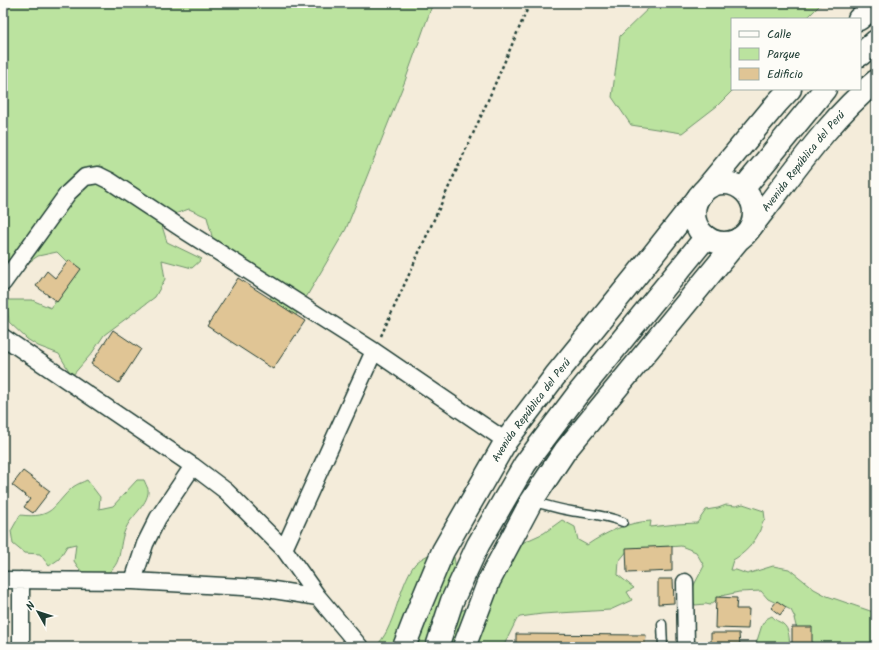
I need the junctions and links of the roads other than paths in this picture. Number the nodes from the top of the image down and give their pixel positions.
1 (876, 5) edge
2 (860, 18) edge
3 (876, 41) edge
4 (861, 54) edge
5 (876, 81) edge
6 (789, 90) edge
7 (824, 90) edge
8 (742, 189) junction
9 (701, 194) junction
10 (745, 233) junction
11 (706, 237) junction
12 (3, 283) edge
13 (3, 337) edge
14 (374, 351) junction
15 (506, 441) junction
16 (193, 466) junction
17 (531, 502) junction
18 (623, 522) dead end
19 (284, 549) junction
20 (3, 580) edge
21 (21, 580) junction
22 (133, 581) junction
23 (685, 582) dead end
24 (318, 598) junction
25 (662, 624) dead end
26 (354, 645) edge
27 (21, 647) edge
28 (404, 647) edge
29 (437, 647) edge
30 (464, 647) edge
31 (663, 647) edge
32 (686, 647) edge

1 - 2 main road
3 - 4 main road
5 - 10 main road, Avenida República del Perú
6 - 9 main road, Avenida República del Perú
7 - 8 main road
8 - 9 main road
8 - 10 main road
9 - 11 main road
9 - 15 main road, Avenida República del Perú
10 - 11 main road
10 - 17 main road, Avenida República del Perú
11 - 29 main road
12 - 14 street
13 - 16 street
14 - 15 street
14 - 19 street
15 - 28 main road, Avenida República del Perú
16 - 19 street
16 - 22 street
17 - 18 lane
17 - 30 main road, Avenida República del Perú
19 - 24 street
20 - 21 street
21 - 22 street
21 - 27 street
22 - 24 street
23 - 32 street
24 - 26 street
25 - 31 lane

